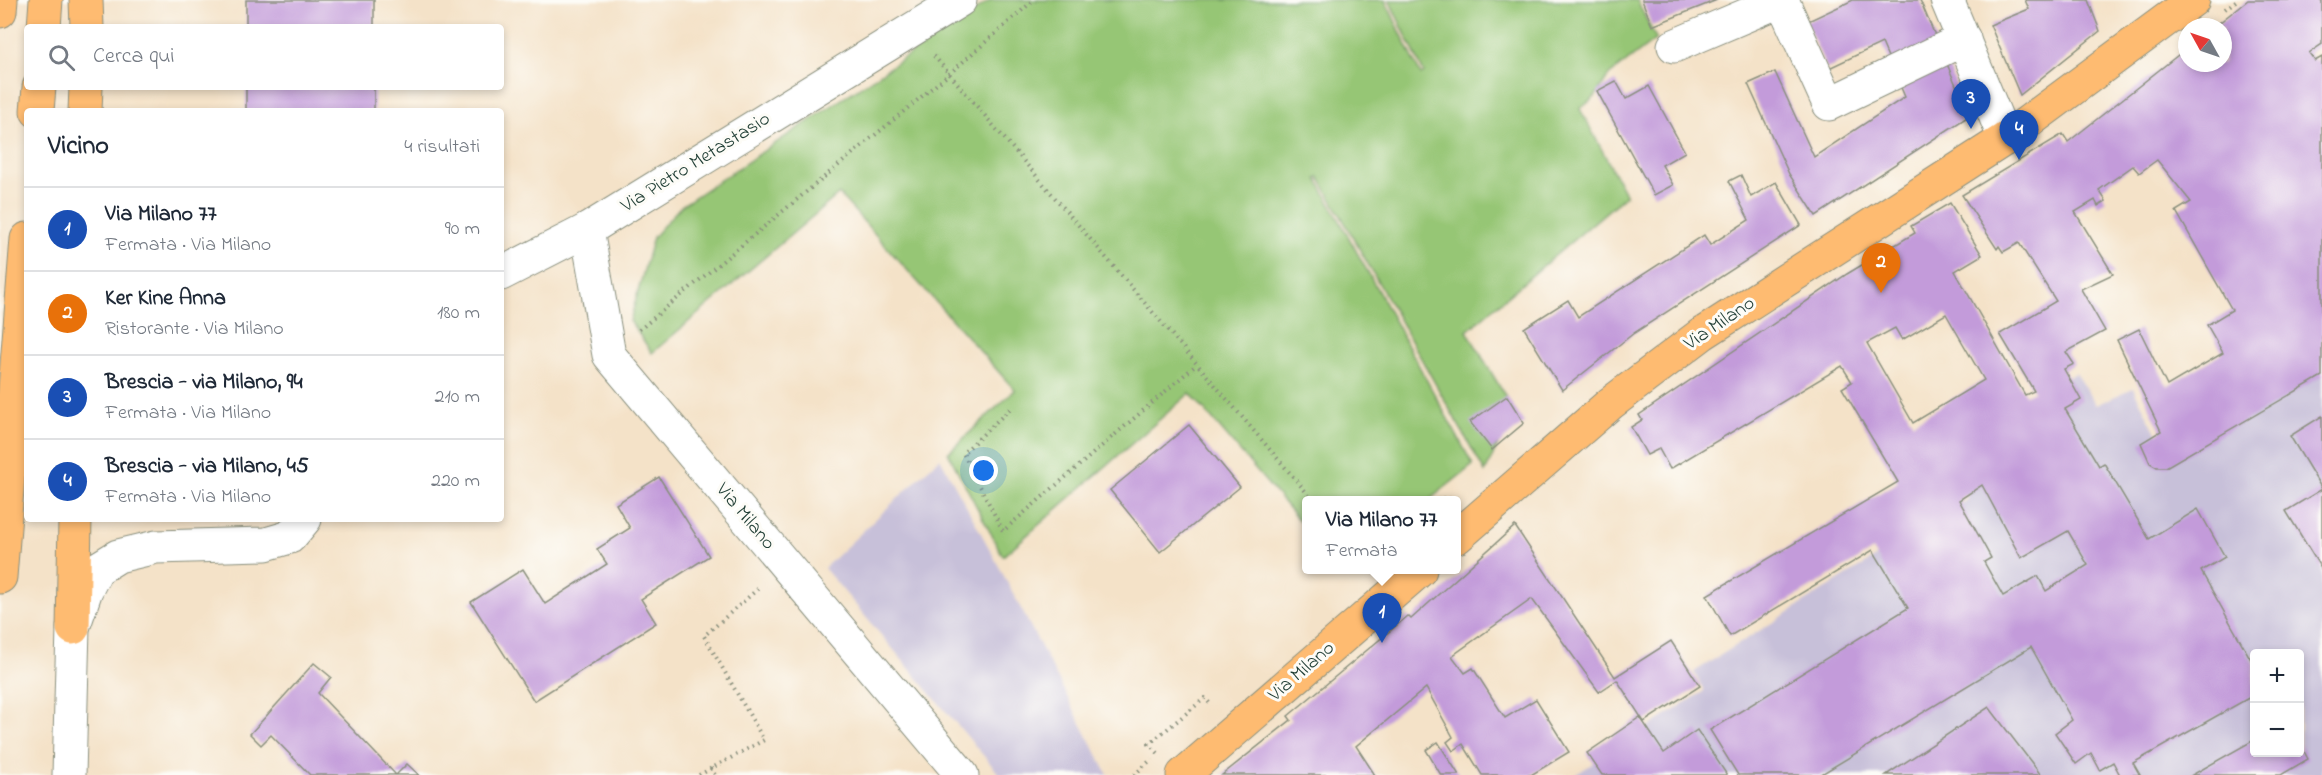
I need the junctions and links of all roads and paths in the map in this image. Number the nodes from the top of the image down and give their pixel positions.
1 (1, 0) edge
2 (46, 0) edge
3 (86, 0) edge
4 (960, 0) edge
5 (1034, 0) edge
6 (1782, 0) edge
7 (1947, 0) edge
8 (2193, 0) edge
9 (0, 11) edge
10 (44, 24) edge
11 (87, 24) edge
12 (899, 37) junction
13 (1964, 39) junction
14 (1674, 46) dead end
15 (949, 74) junction
16 (39, 90) edge
17 (86, 90) edge
18 (37, 108) edge
19 (85, 108) edge
20 (2005, 139) junction
21 (587, 230) junction
22 (504, 272) edge
23 (24, 277) edge
24 (609, 355) junction
25 (1196, 365) junction
26 (1010, 409) dead end
27 (1309, 496) edge
28 (75, 522) edge
29 (302, 522) edge
30 (1461, 534) edge
31 (785, 565) junction
32 (1415, 574) edge
33 (0, 577) edge
34 (73, 627) junction
35 (711, 768) junction
36 (69, 775) edge
37 (699, 775) edge
38 (715, 775) edge
39 (962, 775) edge
40 (1183, 775) edge

1 - 9 main road
2 - 10 main road
3 - 11 main road
4 - 12 street, Via Pietro Metastasio
5 - 15 path
6 - 13 street
6 - 14 street
7 - 13 street
8 - 20 main road, Via Milano
12 - 15 path
12 - 21 street, Via Pietro Metastasio
13 - 20 street
15 - 24 path
15 - 25 path
16 - 18 main road
17 - 19 main road
20 - 30 main road, Via Milano
21 - 22 street, Via Pietro Metastasio
21 - 24 street, Via Milano
23 - 33 main road
24 - 31 street, Via Milano
25 - 26 path
25 - 27 path
28 - 34 main road
29 - 34 street
31 - 35 path
31 - 39 street, Via Milano
32 - 40 main road, Via Milano
34 - 36 street
35 - 37 path
35 - 38 path

